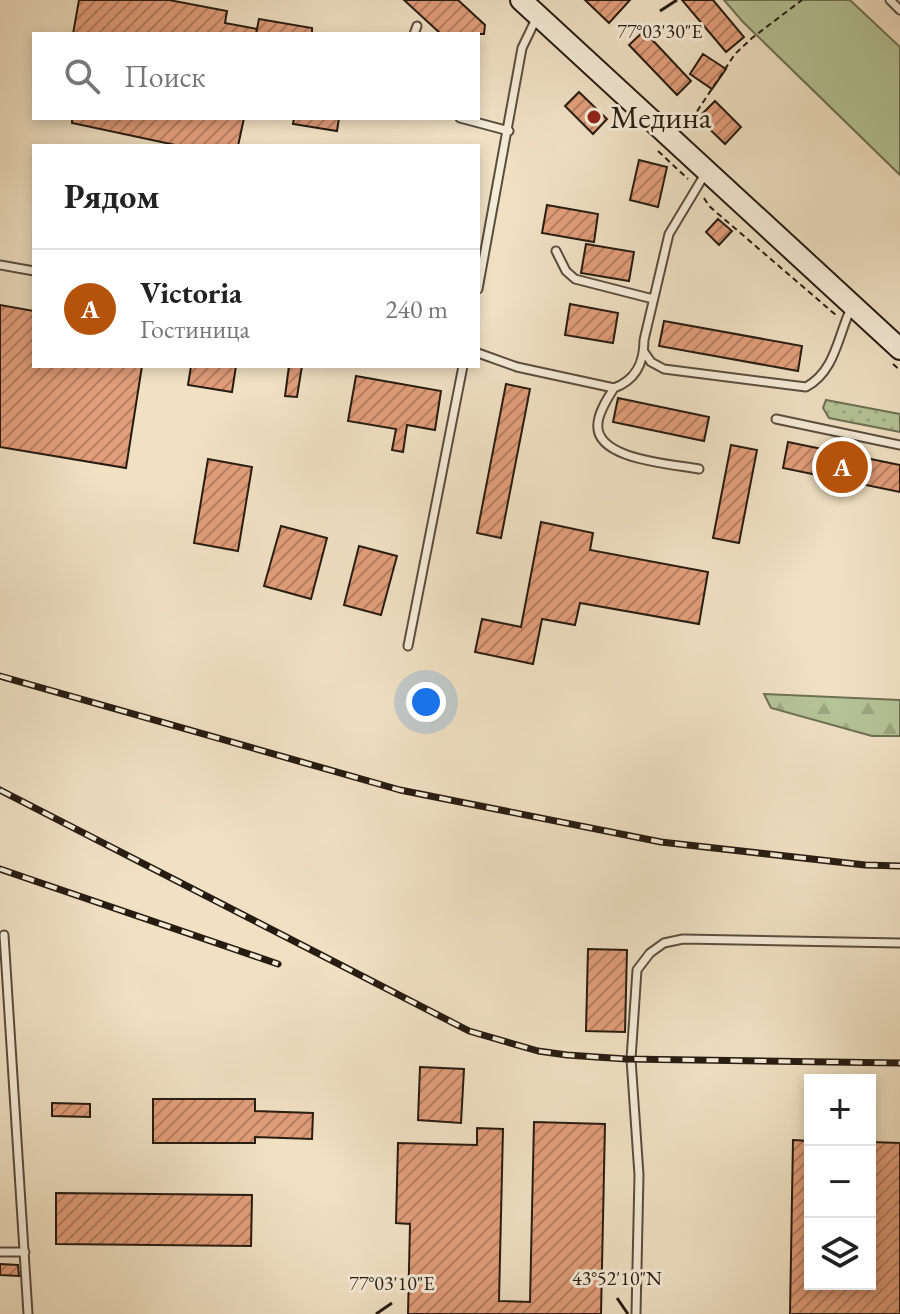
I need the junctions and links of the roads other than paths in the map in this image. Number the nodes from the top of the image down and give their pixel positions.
1 (521, 0) edge
2 (890, 0) edge
3 (900, 10) edge
4 (538, 15) junction
5 (468, 120) edge
6 (509, 131) junction
7 (702, 179) junction
8 (556, 251) dead end
9 (0, 265) edge
10 (32, 271) edge
11 (480, 279) edge
12 (653, 299) junction
13 (848, 314) junction
14 (644, 352) junction
15 (480, 354) edge
16 (894, 355) edge
17 (463, 368) edge
18 (614, 388) junction
19 (776, 419) dead end
20 (900, 445) edge
21 (699, 469) dead end
22 (408, 646) dead end
23 (4, 935) dead end
24 (900, 943) edge
25 (0, 1252) edge
26 (25, 1252) junction
27 (28, 1314) edge
28 (636, 1314) edge

1 - 4 main road
2 - 3 lane
4 - 6 lane
4 - 7 main road
5 - 6 lane
6 - 11 lane
7 - 12 lane
7 - 13 main road
8 - 12 lane
9 - 10 lane
12 - 14 lane
13 - 14 lane
13 - 16 main road
14 - 18 lane
15 - 18 lane
17 - 22 lane
18 - 21 lane
19 - 20 lane
23 - 26 lane
24 - 28 lane
25 - 26 lane
26 - 27 lane

